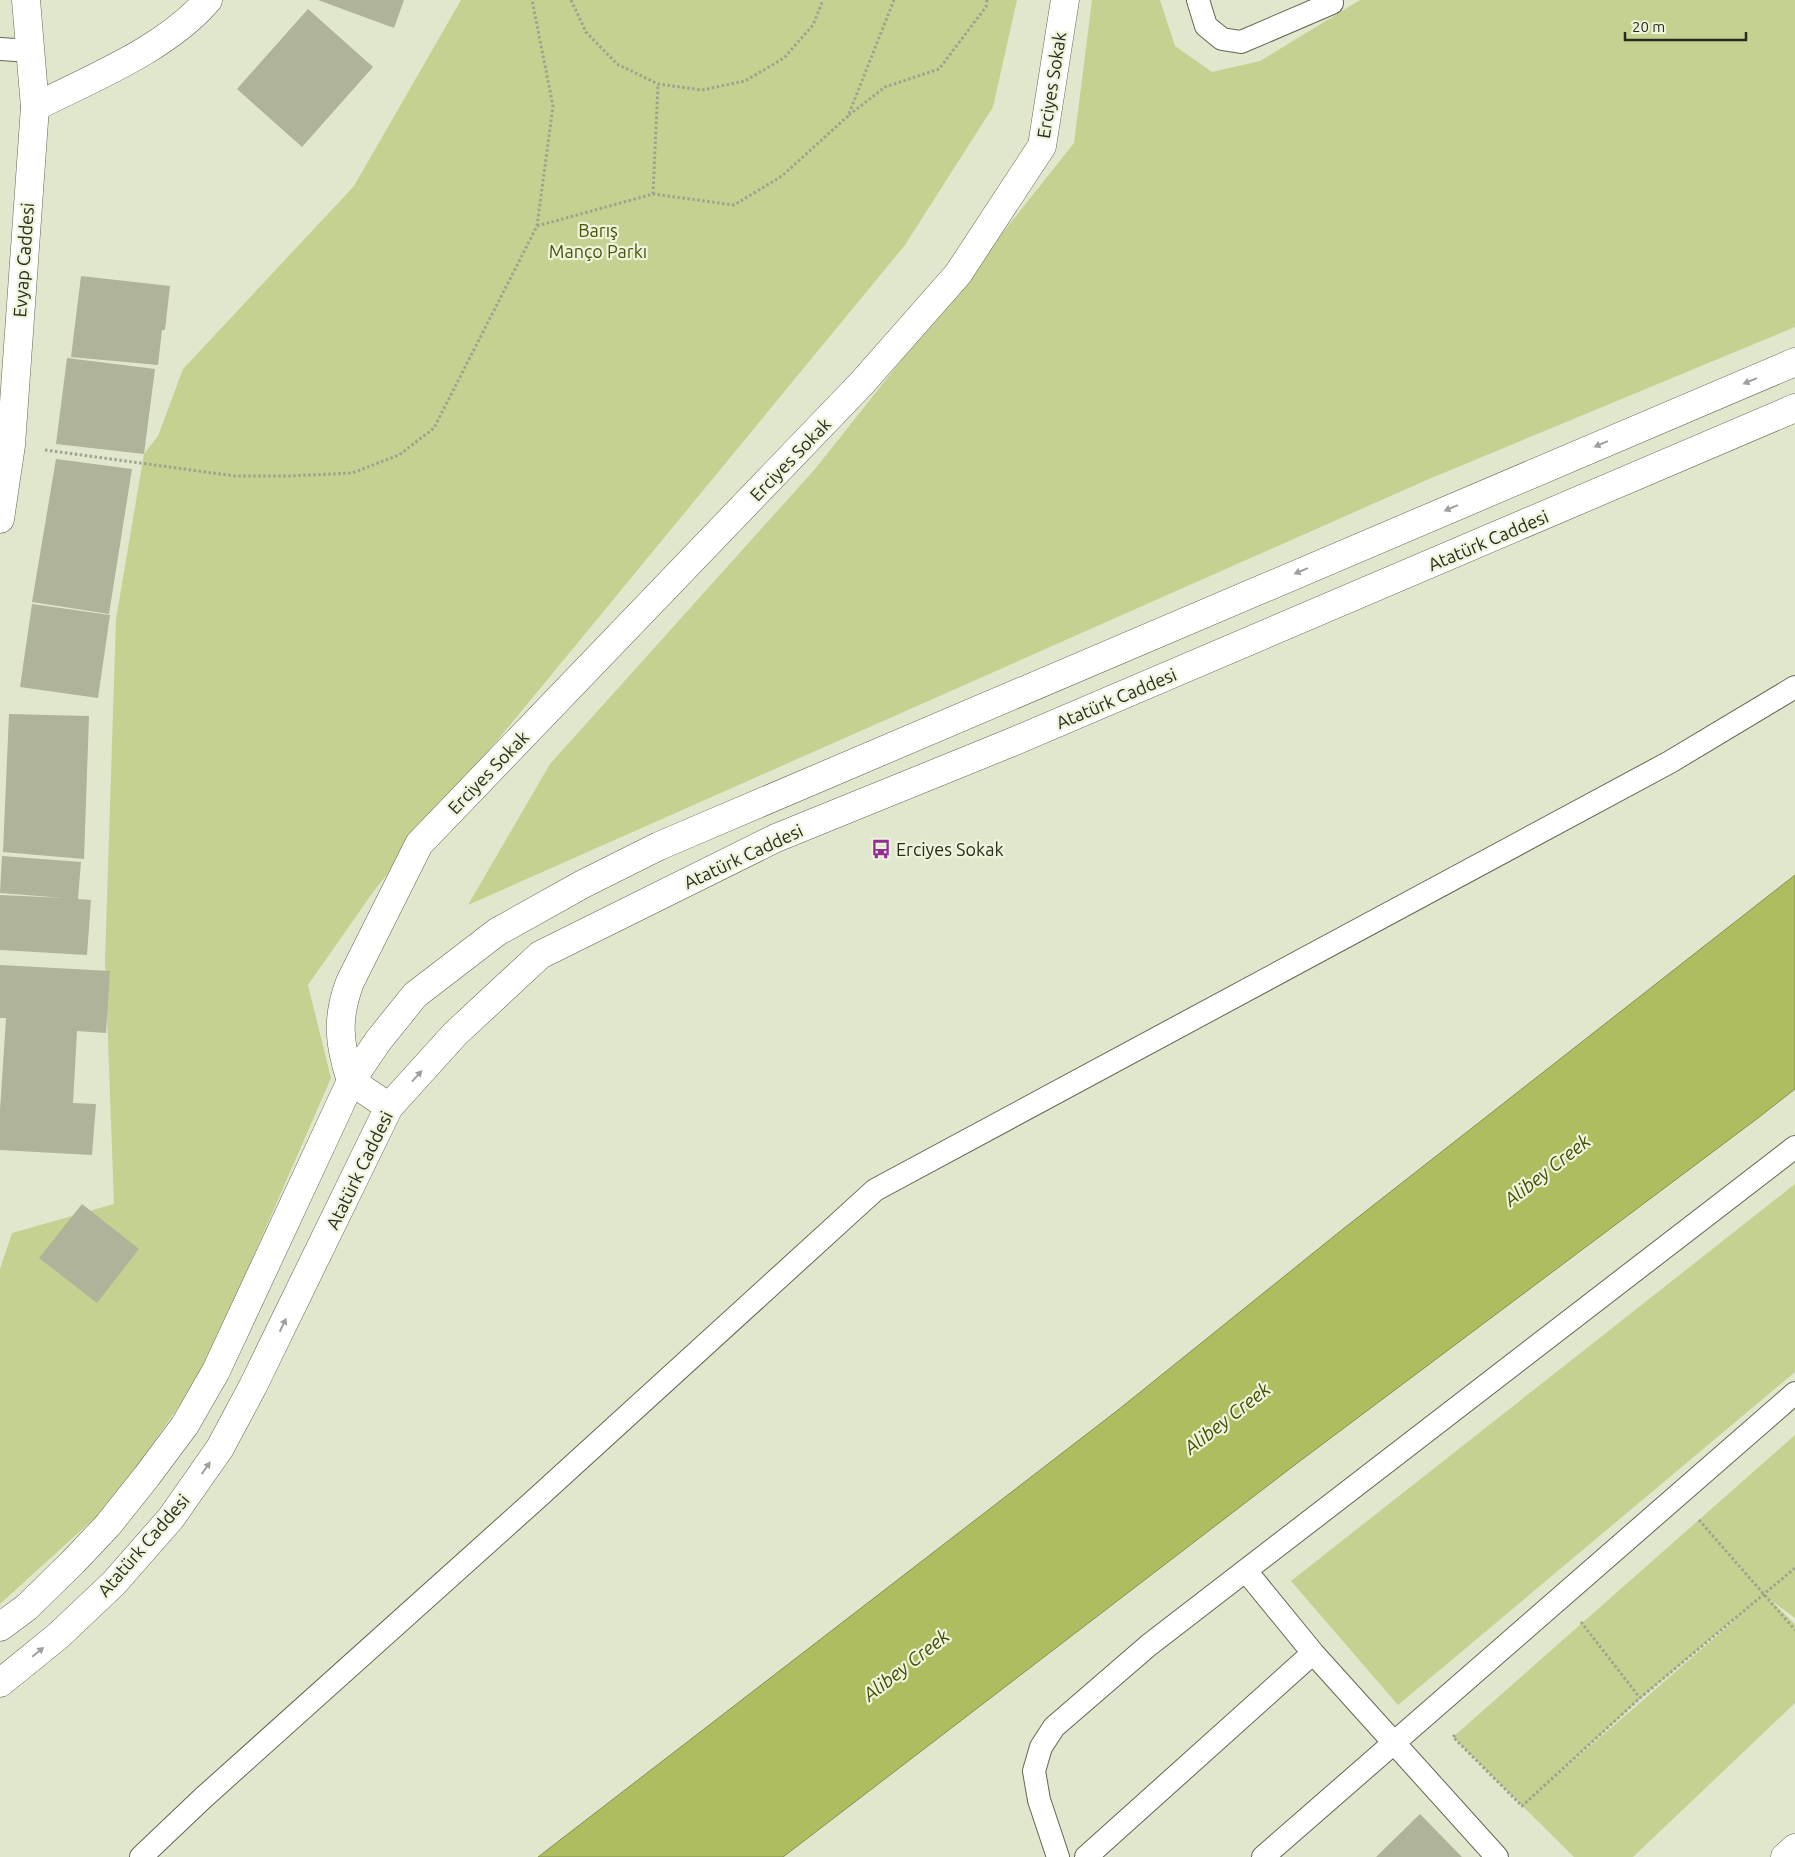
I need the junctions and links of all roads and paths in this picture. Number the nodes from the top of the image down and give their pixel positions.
1 (26, 0) edge
2 (208, 0) edge
3 (532, 0) edge
4 (570, 0) edge
5 (823, 0) edge
6 (894, 0) edge
7 (987, 0) edge
8 (1065, 0) edge
9 (1198, 0) edge
10 (1332, 3) dead end
11 (0, 49) edge
12 (30, 51) junction
13 (658, 84) junction
14 (35, 107) junction
15 (848, 116) junction
16 (653, 194) junction
17 (537, 226) junction
18 (1795, 362) edge
19 (1795, 408) edge
20 (11, 445) junction
21 (0, 519) edge
22 (1795, 686) edge
23 (351, 1081) junction
24 (389, 1107) junction
25 (1795, 1147) edge
26 (1795, 1393) edge
27 (1706, 1514) dead end
28 (1795, 1568) edge
29 (1246, 1571) junction
30 (1763, 1594) junction
31 (1589, 1616) dead end
32 (1581, 1622) junction
33 (0, 1627) edge
34 (1574, 1629) dead end
35 (1795, 1630) edge
36 (1313, 1653) junction
37 (0, 1682) edge
38 (1640, 1698) junction
39 (1460, 1731) dead end
40 (1393, 1743) junction
41 (1795, 1848) edge
42 (141, 1857) edge
43 (1058, 1857) edge
44 (1086, 1857) edge
45 (1263, 1857) edge
46 (1497, 1857) edge
47 (1785, 1857) edge

1 - 12 main road, Evyap Caddesi
2 - 14 main road
3 - 17 path
4 - 13 path
5 - 13 path
6 - 15 path
7 - 15 path
8 - 23 main road, Erciyes Sokak
9 - 10 lane
11 - 12 lane
12 - 14 main road, Evyap Caddesi
13 - 16 path
14 - 20 main road, Evyap Caddesi
15 - 16 path
16 - 17 path
17 - 20 path
18 -> 23 main road
24 -> 19 main road, Atatürk Caddesi
20 - 21 main road, Evyap Caddesi
22 - 42 lane
23 - 24 main road
23 - 33 main road
37 -> 24 main road, Atatürk Caddesi
25 - 29 lane
26 - 40 lane
27 - 30 path
28 - 30 path
29 - 36 lane
29 - 43 lane
30 - 35 path
30 - 38 path
31 - 32 path
32 - 34 path
32 - 38 path
36 - 40 lane
36 - 44 lane
38 - 39 path
40 - 45 lane
40 - 46 lane
41 - 47 main road

